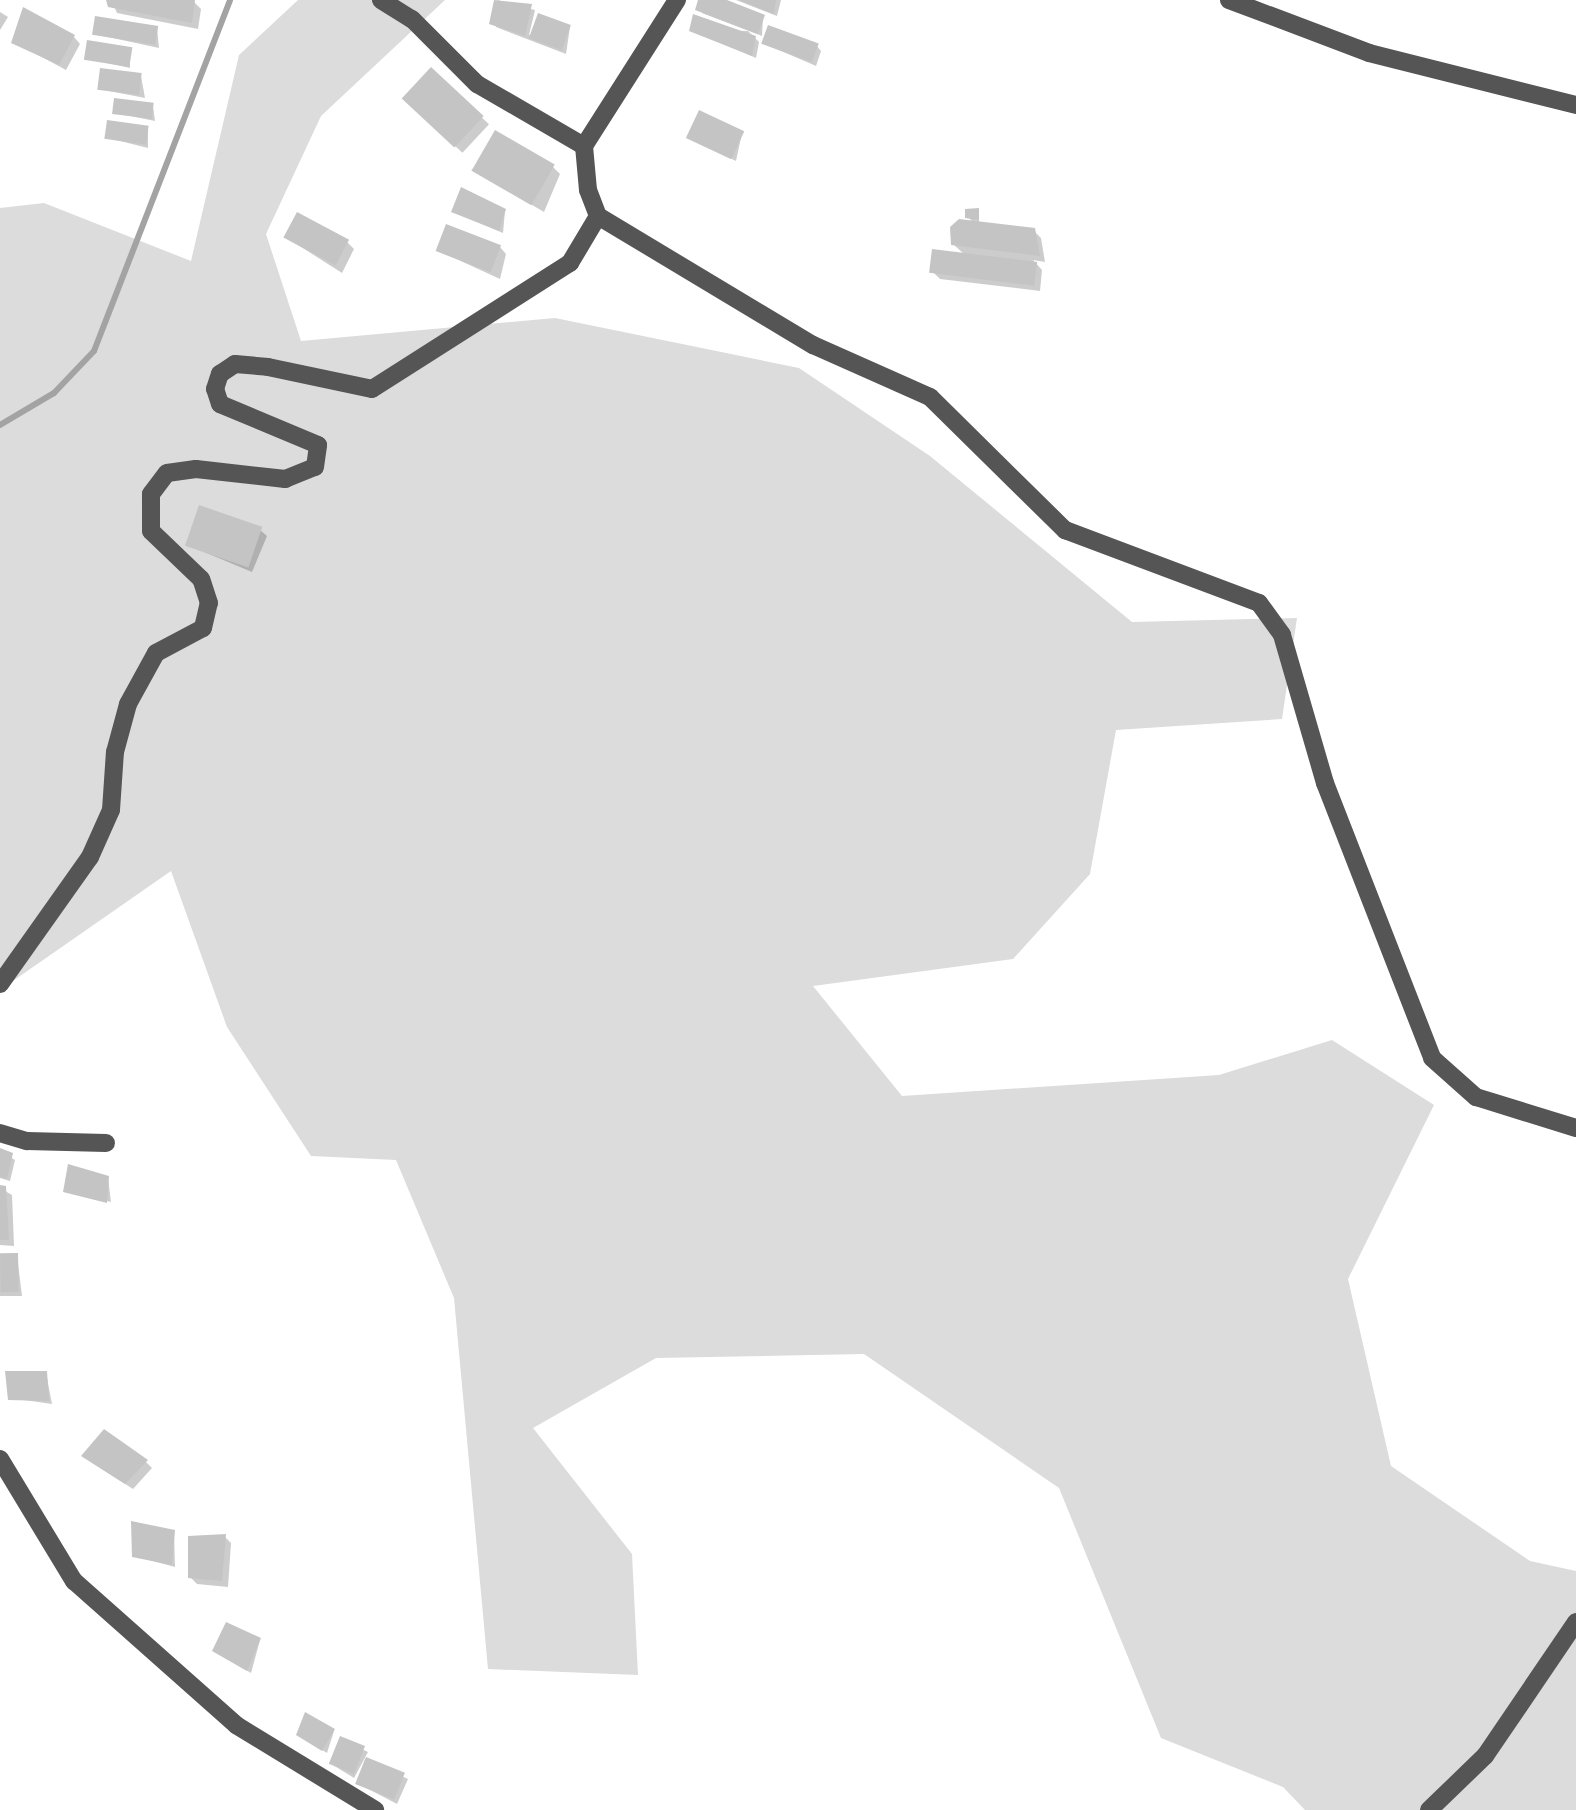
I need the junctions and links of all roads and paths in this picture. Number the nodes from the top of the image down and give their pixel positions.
1 (381, 0) edge
2 (676, 0) edge
3 (1229, 0) edge
4 (1576, 105) edge
5 (584, 146) junction
6 (598, 216) junction
7 (0, 984) edge
8 (1576, 1128) edge
9 (0, 1133) edge
10 (106, 1143) dead end
11 (0, 1459) edge
12 (1576, 1622) edge
13 (375, 1810) edge
14 (1429, 1810) edge

1 - 5 street
2 - 5 street
3 - 4 street
5 - 6 street
6 - 7 street
6 - 8 street
9 - 10 street
11 - 13 street
12 - 14 street

